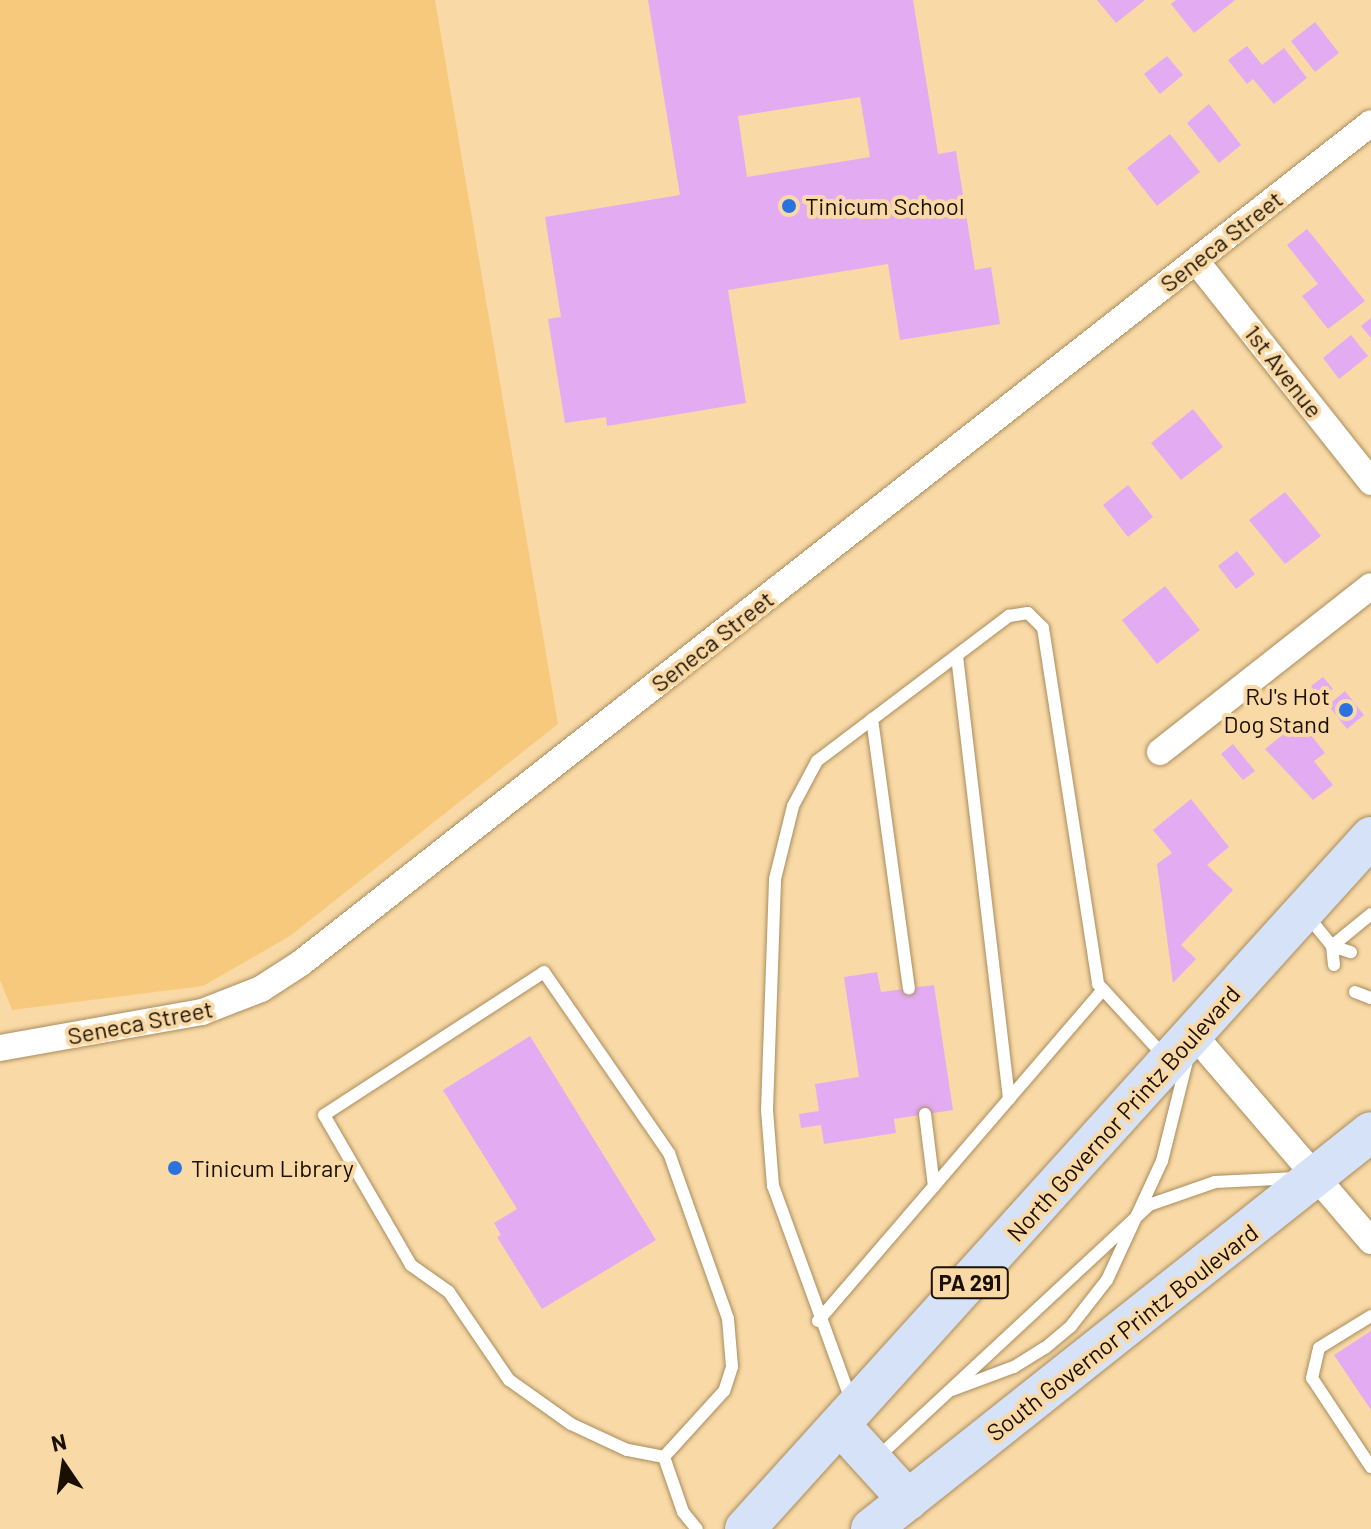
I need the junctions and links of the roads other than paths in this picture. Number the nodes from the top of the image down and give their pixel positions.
1 (1371, 123) edge
2 (1196, 261) junction
3 (1371, 482) edge
4 (1371, 586) edge
5 (957, 656) junction
6 (872, 719) junction
7 (1160, 752) dead end
8 (1371, 837) edge
9 (1304, 912) junction
10 (1371, 914) edge
11 (1332, 946) junction
12 (1351, 952) dead end
13 (1334, 965) dead end
14 (909, 988) dead end
15 (1103, 990) junction
16 (1355, 992) dead end
17 (1371, 998) edge
18 (0, 1048) edge
19 (1181, 1048) junction
20 (1009, 1099) junction
21 (925, 1114) dead end
22 (1371, 1132) edge
23 (1315, 1178) junction
24 (934, 1186) junction
25 (1134, 1215) junction
26 (1371, 1241) edge
27 (1371, 1316) edge
28 (818, 1321) junction
29 (946, 1393) junction
30 (849, 1418) junction
31 (664, 1457) junction
32 (873, 1461) junction
33 (1371, 1467) edge
34 (908, 1500) junction
35 (697, 1529) edge
36 (745, 1529) edge
37 (871, 1529) edge

1 - 2 street, Seneca Street
2 - 3 street, 1st Avenue
2 - 18 street, Seneca Street
4 - 7 street
5 - 6 lane
5 - 15 lane
5 - 20 lane
6 - 14 lane
6 - 28 lane
8 - 9 main road, North Governor Printz Boulevard / PA 291
9 - 11 lane
9 - 19 main road, North Governor Printz Boulevard / PA 291
10 - 11 lane
11 - 12 lane
11 - 13 lane
15 - 19 lane
15 - 20 lane
16 - 17 lane
19 - 23 street
19 - 25 lane
19 - 30 main road, North Governor Printz Boulevard / PA 291
20 - 24 lane
21 - 24 lane
22 - 23 main road, South Governor Printz Boulevard
23 - 25 lane
23 - 26 street
23 - 34 main road, South Governor Printz Boulevard
24 - 28 lane
25 - 29 lane
25 - 29 lane
27 - 33 lane
28 - 30 lane
29 - 32 lane
30 - 32 main road
30 - 36 main road, North Governor Printz Boulevard / PA 291
31 - 31 lane
31 - 35 lane
32 - 34 main road
34 - 37 main road, South Governor Printz Boulevard

